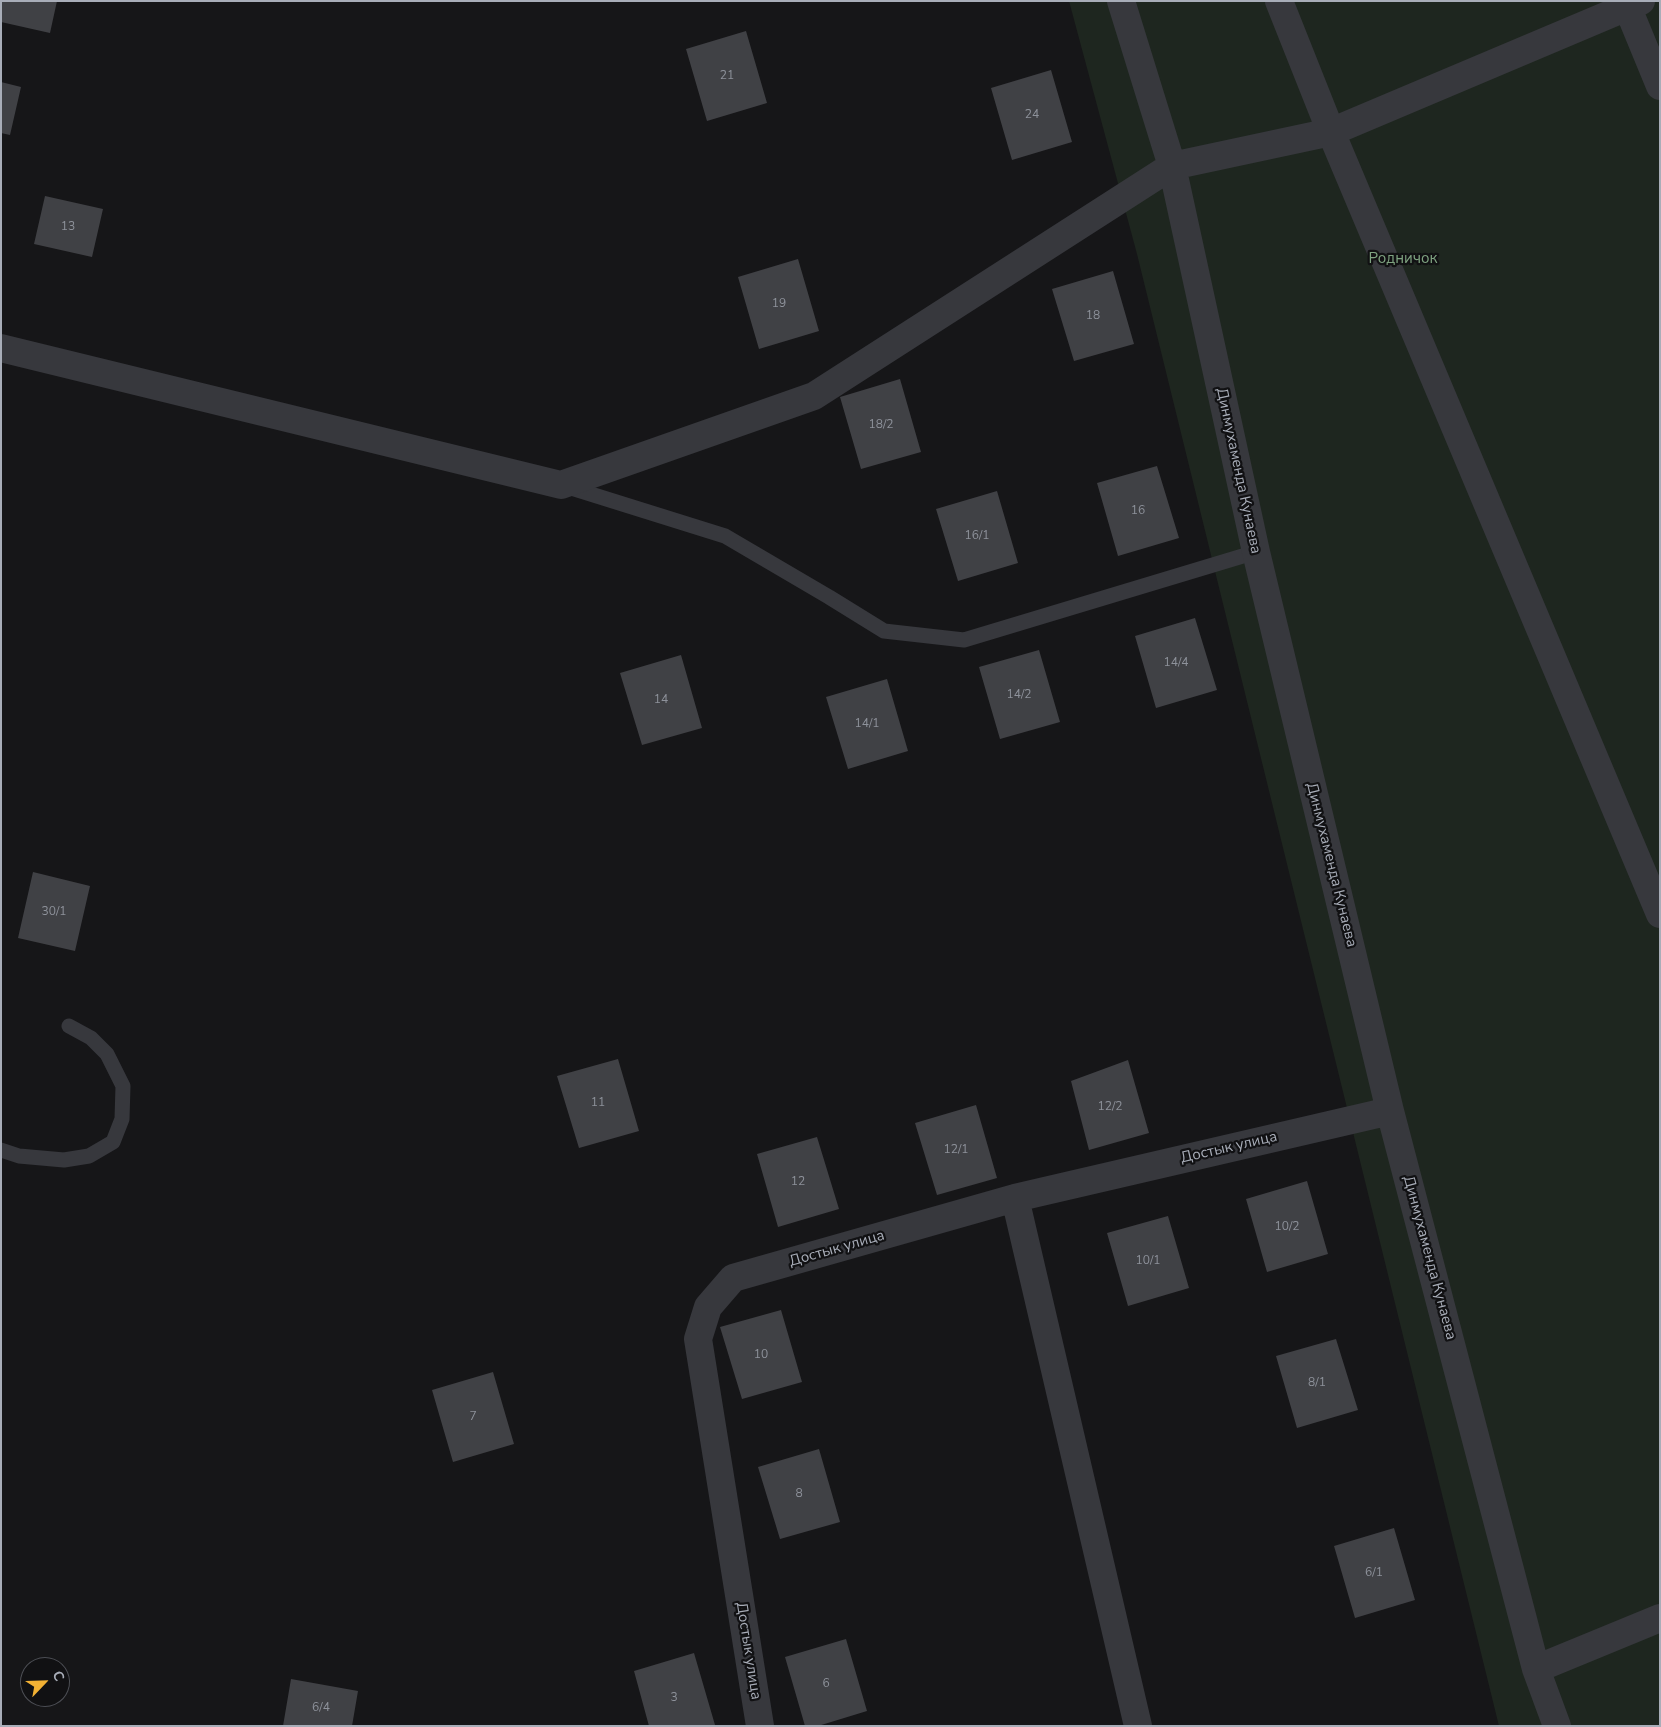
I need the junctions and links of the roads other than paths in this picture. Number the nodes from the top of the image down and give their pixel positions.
1 (1121, 1) edge
2 (1279, 1) edge
3 (1631, 3) edge
4 (1660, 86) edge
5 (1332, 132) junction
6 (1172, 166) junction
7 (1, 348) edge
8 (561, 485) junction
9 (1256, 552) junction
10 (1660, 914) edge
11 (69, 1026) dead end
12 (1390, 1111) junction
13 (1, 1150) edge
14 (1014, 1198) junction
15 (1660, 1618) edge
16 (1536, 1669) junction
17 (760, 1726) edge
18 (1138, 1726) edge
19 (1557, 1726) edge

1 - 6 street, Динмухаменда Кунаева
2 - 5 street
3 - 4 street
3 - 5 street
5 - 6 street
5 - 10 street
6 - 8 street
6 - 9 street, Динмухаменда Кунаева
7 - 8 street
8 - 9 lane
9 - 12 street, Динмухаменда Кунаева
11 - 13 lane
12 - 14 street, Достык улица
12 - 16 street, Динмухаменда Кунаева
14 - 17 street, Достык улица
14 - 18 street
15 - 16 street
16 - 19 street, Динмухаменда Кунаева

